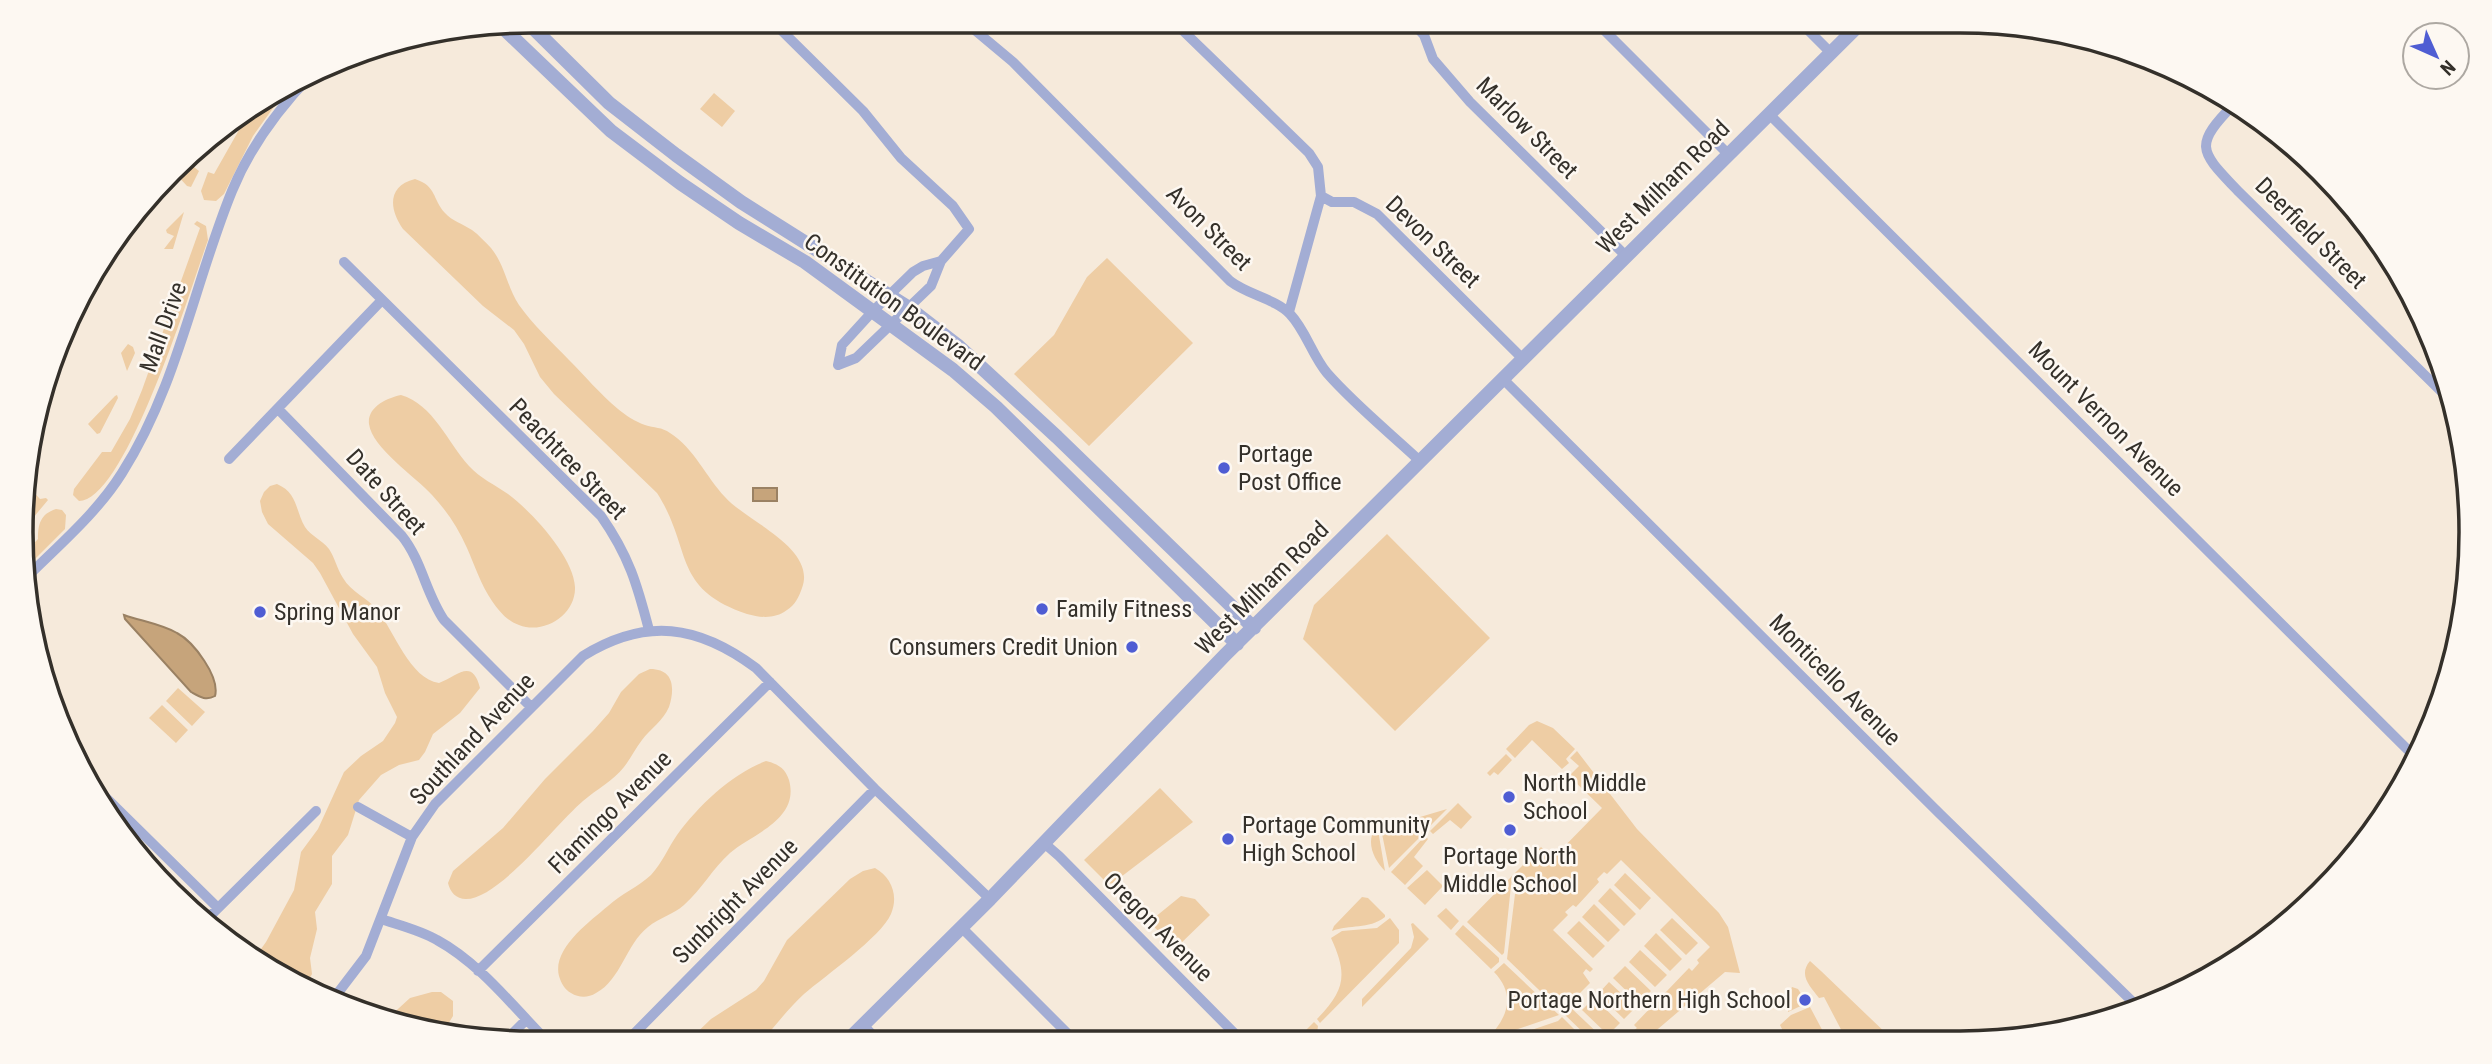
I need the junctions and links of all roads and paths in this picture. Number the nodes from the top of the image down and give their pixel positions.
1 (538, 33) edge
2 (784, 33) edge
3 (978, 33) edge
4 (1185, 33) edge
5 (1422, 33) edge
6 (1607, 33) edge
7 (1811, 33) edge
8 (1851, 33) edge
9 (509, 34) edge
10 (1831, 53) junction
11 (291, 96) edge
12 (2227, 111) edge
13 (1769, 114) junction
14 (1728, 154) junction
15 (1321, 196) junction
16 (1626, 256) junction
17 (941, 261) junction
18 (344, 262) dead end
19 (889, 295) junction
20 (381, 301) junction
21 (909, 308) junction
22 (873, 311) junction
23 (1289, 312) junction
24 (892, 324) junction
25 (1523, 359) junction
26 (1503, 379) junction
27 (2437, 387) edge
28 (279, 410) junction
29 (229, 459) dead end
30 (1420, 462) junction
31 (35, 569) edge
32 (1254, 628) junction
33 (649, 630) junction
34 (1237, 644) junction
35 (770, 682) junction
36 (530, 706) junction
37 (2408, 750) edge
38 (875, 789) junction
39 (358, 807) dead end
40 (116, 808) edge
41 (316, 811) dead end
42 (138, 830) junction
43 (134, 834) edge
44 (412, 836) junction
45 (1044, 843) junction
46 (990, 899) junction
47 (218, 908) junction
48 (212, 914) edge
49 (381, 919) junction
50 (961, 928) junction
51 (478, 971) junction
52 (339, 992) edge
53 (2131, 1000) edge
54 (526, 1020) junction
55 (863, 1026) junction
56 (516, 1030) edge
57 (537, 1031) edge
58 (637, 1031) edge
59 (858, 1031) edge
60 (868, 1031) edge
61 (1065, 1031) edge
62 (1232, 1031) edge

1 - 19 street, Constitution Boulevard
2 - 17 street
3 - 23 street, Avon Street
4 - 15 street
5 - 16 street, Marlow Street
6 - 14 street
7 - 10 street
8 - 10 street, West Milham Road
9 - 22 street, Constitution Boulevard
10 - 13 street, West Milham Road
11 - 31 street, Mall Drive
12 - 27 street, Deerfield Street
13 - 14 street, West Milham Road
13 - 37 street, Mount Vernon Avenue
14 - 16 street, West Milham Road
15 - 23 street
15 - 25 street, Devon Street
16 - 25 street, West Milham Road
17 - 19 street
17 - 21 street
18 - 20 street, Peachtree Street
19 - 21 street, Constitution Boulevard
19 - 22 street
20 - 28 street
20 - 33 street, Peachtree Street
21 - 24 street
21 - 32 street, Constitution Boulevard
22 - 24 street, Constitution Boulevard
22 - 24 street
23 - 30 street
24 - 34 street, Constitution Boulevard
25 - 26 street, West Milham Road
26 - 30 street, West Milham Road
26 - 53 street, Monticello Avenue
28 - 29 street
28 - 36 street, Date Street
30 - 32 street, West Milham Road
32 - 34 street, West Milham Road
33 - 35 street
33 - 36 street, Southland Avenue
34 - 45 street, West Milham Road
35 - 38 street
35 - 51 street, Flamingo Avenue
36 - 44 street, Southland Avenue
38 - 46 street
38 - 58 street, Sunbright Avenue
39 - 44 street
40 - 42 street
41 - 47 street
42 - 43 street
42 - 47 street
44 - 49 street, Southland Avenue
45 - 46 street, West Milham Road
45 - 62 street, Oregon Avenue
46 - 50 street, West Milham Road
47 - 48 street
49 - 51 street
49 - 52 street, Southland Avenue
50 - 55 street, West Milham Road
50 - 61 street
51 - 54 street
54 - 56 street
54 - 57 street
55 - 59 street, West Milham Road
55 - 60 street

